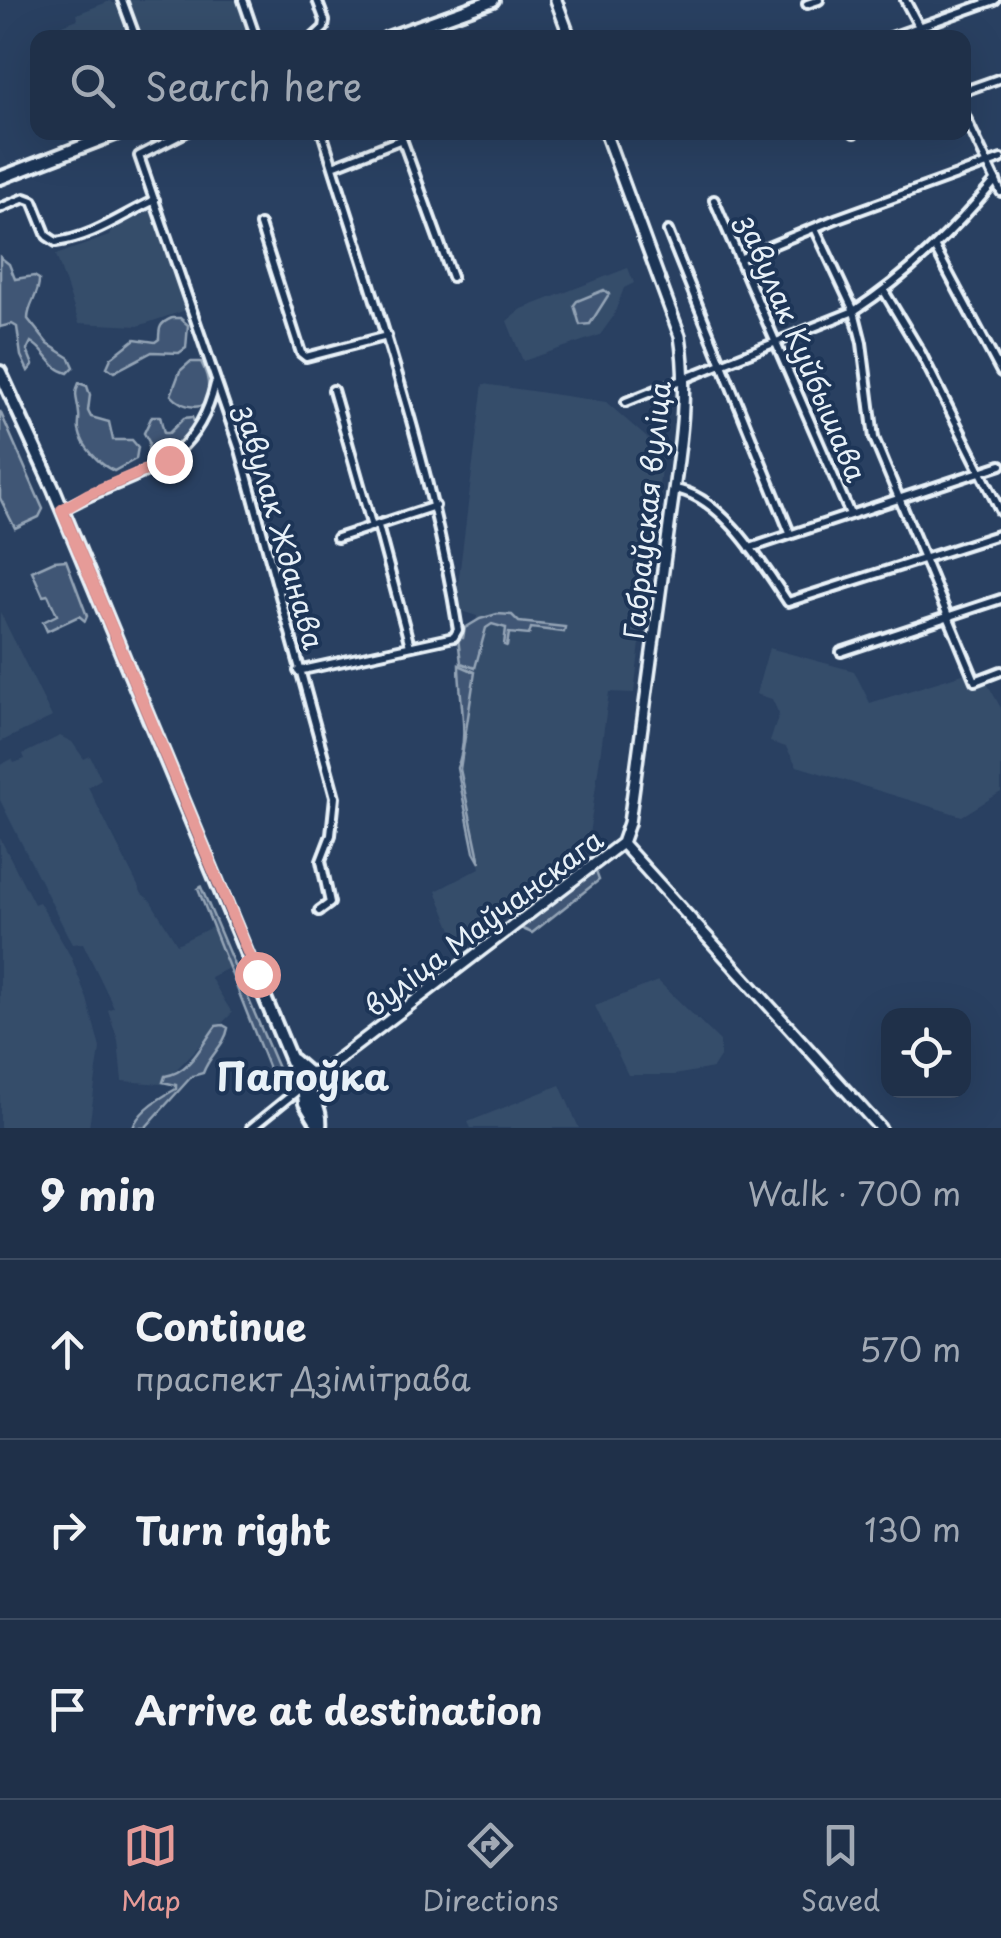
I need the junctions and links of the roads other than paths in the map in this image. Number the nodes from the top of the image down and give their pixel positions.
1 (122, 0) edge
2 (243, 0) edge
3 (316, 0) edge
4 (493, 0) edge
5 (556, 0) edge
6 (819, 0) edge
7 (906, 0) edge
8 (995, 0) edge
9 (807, 4) dead end
10 (919, 27) junction
11 (133, 30) edge
12 (253, 30) edge
13 (322, 30) edge
14 (409, 30) edge
15 (567, 30) edge
16 (911, 30) edge
17 (920, 30) edge
18 (1001, 78) edge
19 (971, 89) edge
20 (971, 128) edge
21 (99, 140) edge
22 (170, 140) edge
23 (324, 140) edge
24 (399, 140) edge
25 (402, 140) edge
26 (608, 140) edge
27 (1001, 158) edge
28 (988, 163) junction
29 (332, 166) junction
30 (0, 178) edge
31 (996, 180) junction
32 (1001, 192) edge
33 (156, 200) junction
34 (714, 200) dead end
35 (0, 208) edge
36 (260, 225) dead end
37 (815, 228) junction
38 (668, 231) dead end
39 (936, 248) junction
40 (738, 259) junction
41 (452, 276) dead end
42 (884, 291) junction
43 (854, 311) junction
44 (387, 336) junction
45 (776, 342) junction
46 (720, 364) junction
47 (0, 372) edge
48 (1001, 372) edge
49 (684, 379) junction
50 (215, 382) junction
51 (333, 390) dead end
52 (626, 402) dead end
53 (1001, 464) edge
54 (982, 472) junction
55 (674, 489) junction
56 (897, 500) junction
57 (435, 506) junction
58 (62, 510) junction
59 (1001, 512) edge
60 (850, 514) junction
61 (375, 526) junction
62 (790, 533) junction
63 (1001, 534) edge
64 (337, 538) dead end
65 (750, 548) junction
66 (922, 559) junction
67 (1001, 599) edge
68 (948, 616) junction
69 (410, 646) junction
70 (841, 652) dead end
71 (298, 671) junction
72 (1001, 671) edge
73 (622, 843) junction
74 (319, 911) dead end
75 (290, 1057) junction
76 (322, 1072) junction
77 (303, 1086) junction
78 (251, 1128) edge
79 (320, 1128) edge
80 (880, 1128) edge

1 - 11 street
2 - 12 street
3 - 13 street
4 - 14 main road
5 - 15 main road
6 - 9 street
7 - 10 street
8 - 10 street
10 - 16 street
10 - 17 street
18 - 19 street
20 - 28 street
21 - 30 main road
22 - 33 street, завулак Жданава
23 - 29 street
24 - 29 street
25 - 41 street
26 - 49 main road, Габраўская вуліца
27 - 28 street
28 - 31 street
28 - 37 street
29 - 44 street
31 - 32 street
31 - 39 street
33 - 35 street
33 - 50 street, завулак Жданава
34 - 40 street, завулак Куйбышава
36 - 44 street
37 - 40 street
37 - 43 street
38 - 46 street
39 - 42 street
39 - 48 street
40 - 45 street, завулак Куйбышава
42 - 43 street
42 - 54 street
43 - 45 street
43 - 56 street
44 - 57 street
45 - 46 street
45 - 60 street, завулак Куйбышава
46 - 49 street
46 - 62 street
47 - 58 main road
49 - 52 street
49 - 55 main road, Габраўская вуліца
50 - 58 street
50 - 71 street, завулак Жданава
51 - 61 street
53 - 54 street
54 - 56 street
54 - 59 street
55 - 65 street
55 - 73 main road, Габраўская вуліца
56 - 60 street
56 - 66 street
57 - 61 street, завулак Жданава
57 - 69 street
58 - 75 main road
60 - 62 street
61 - 64 street, завулак Жданава
61 - 69 street
62 - 65 street
63 - 66 street
65 - 66 street
66 - 68 street
67 - 68 street
68 - 70 street
68 - 72 street
69 - 71 street
71 - 74 street, завулак Жданава
73 - 76 main road, вуліца Маўчанскага
73 - 80 main road, вуліца Маўчанскага
75 - 76 main road
75 - 77 main road
76 - 77 main road, вуліца Маўчанскага
77 - 78 street
77 - 79 main road

